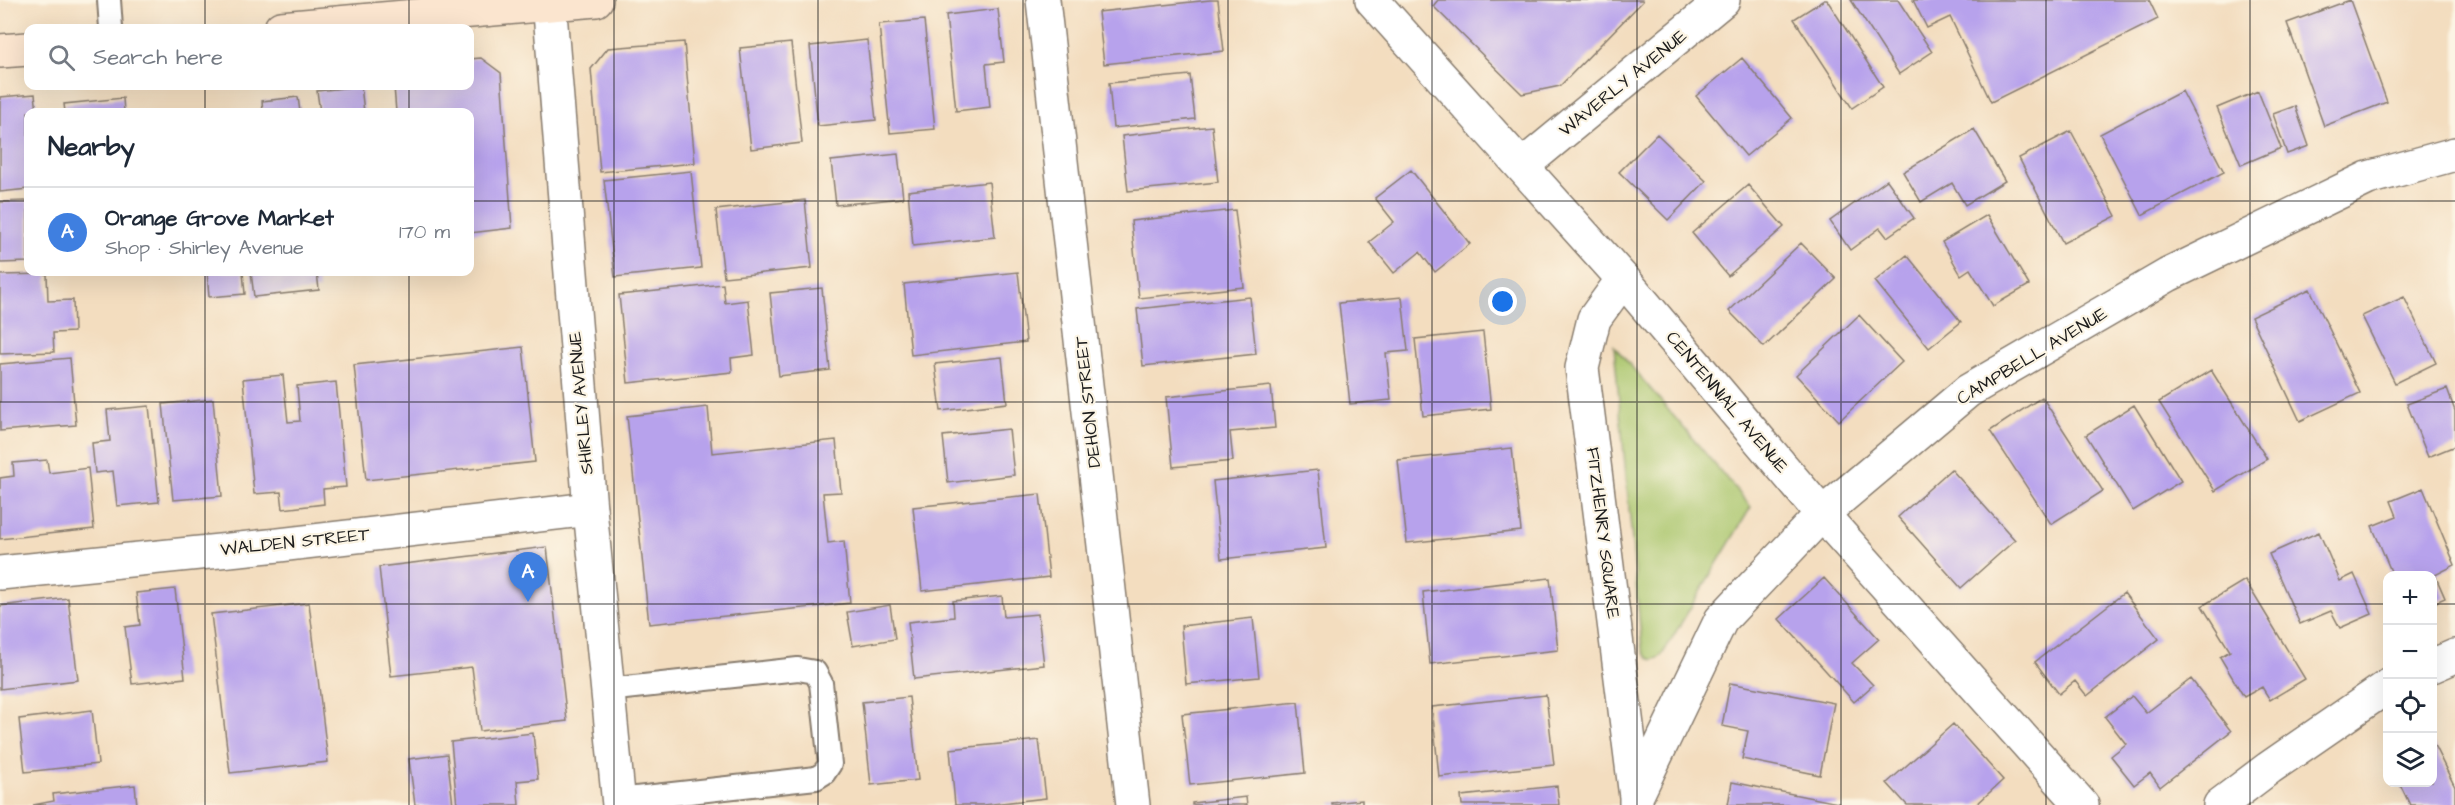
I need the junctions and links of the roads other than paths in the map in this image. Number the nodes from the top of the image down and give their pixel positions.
1 (109, 0) edge
2 (596, 0) edge
3 (1043, 0) edge
4 (1372, 0) edge
5 (1723, 0) edge
6 (549, 2) edge
7 (111, 24) edge
8 (322, 24) edge
9 (24, 49) edge
10 (0, 51) edge
11 (2455, 154) edge
12 (1522, 166) junction
13 (1623, 279) junction
14 (590, 509) junction
15 (1822, 514) junction
16 (0, 573) edge
17 (2455, 656) edge
18 (2437, 664) edge
19 (2383, 689) edge
20 (607, 690) junction
21 (1636, 801) edge
22 (618, 802) edge
23 (1133, 805) edge
24 (2082, 805) edge
25 (2220, 805) edge

1 - 7 lane
2 - 6 main road
3 - 23 street, DEHON STREET
4 - 12 street, CENTENNIAL AVENUE
5 - 12 street, WAVERLY AVENUE
6 - 8 main road
6 - 14 street, SHIRLEY AVENUE
9 - 10 main road
11 - 15 street, CAMPBELL AVENUE
12 - 13 street, CENTENNIAL AVENUE
13 - 15 street, CENTENNIAL AVENUE
13 - 21 street, FITZHENRY SQUARE
14 - 16 street, WALDEN STREET
14 - 20 street, SHIRLEY AVENUE
15 - 21 street, CAMPBELL AVENUE
15 - 24 street, CENTENNIAL AVENUE
17 - 18 street
19 - 25 street
20 - 22 street, SHIRLEY AVENUE
20 - 22 lane

